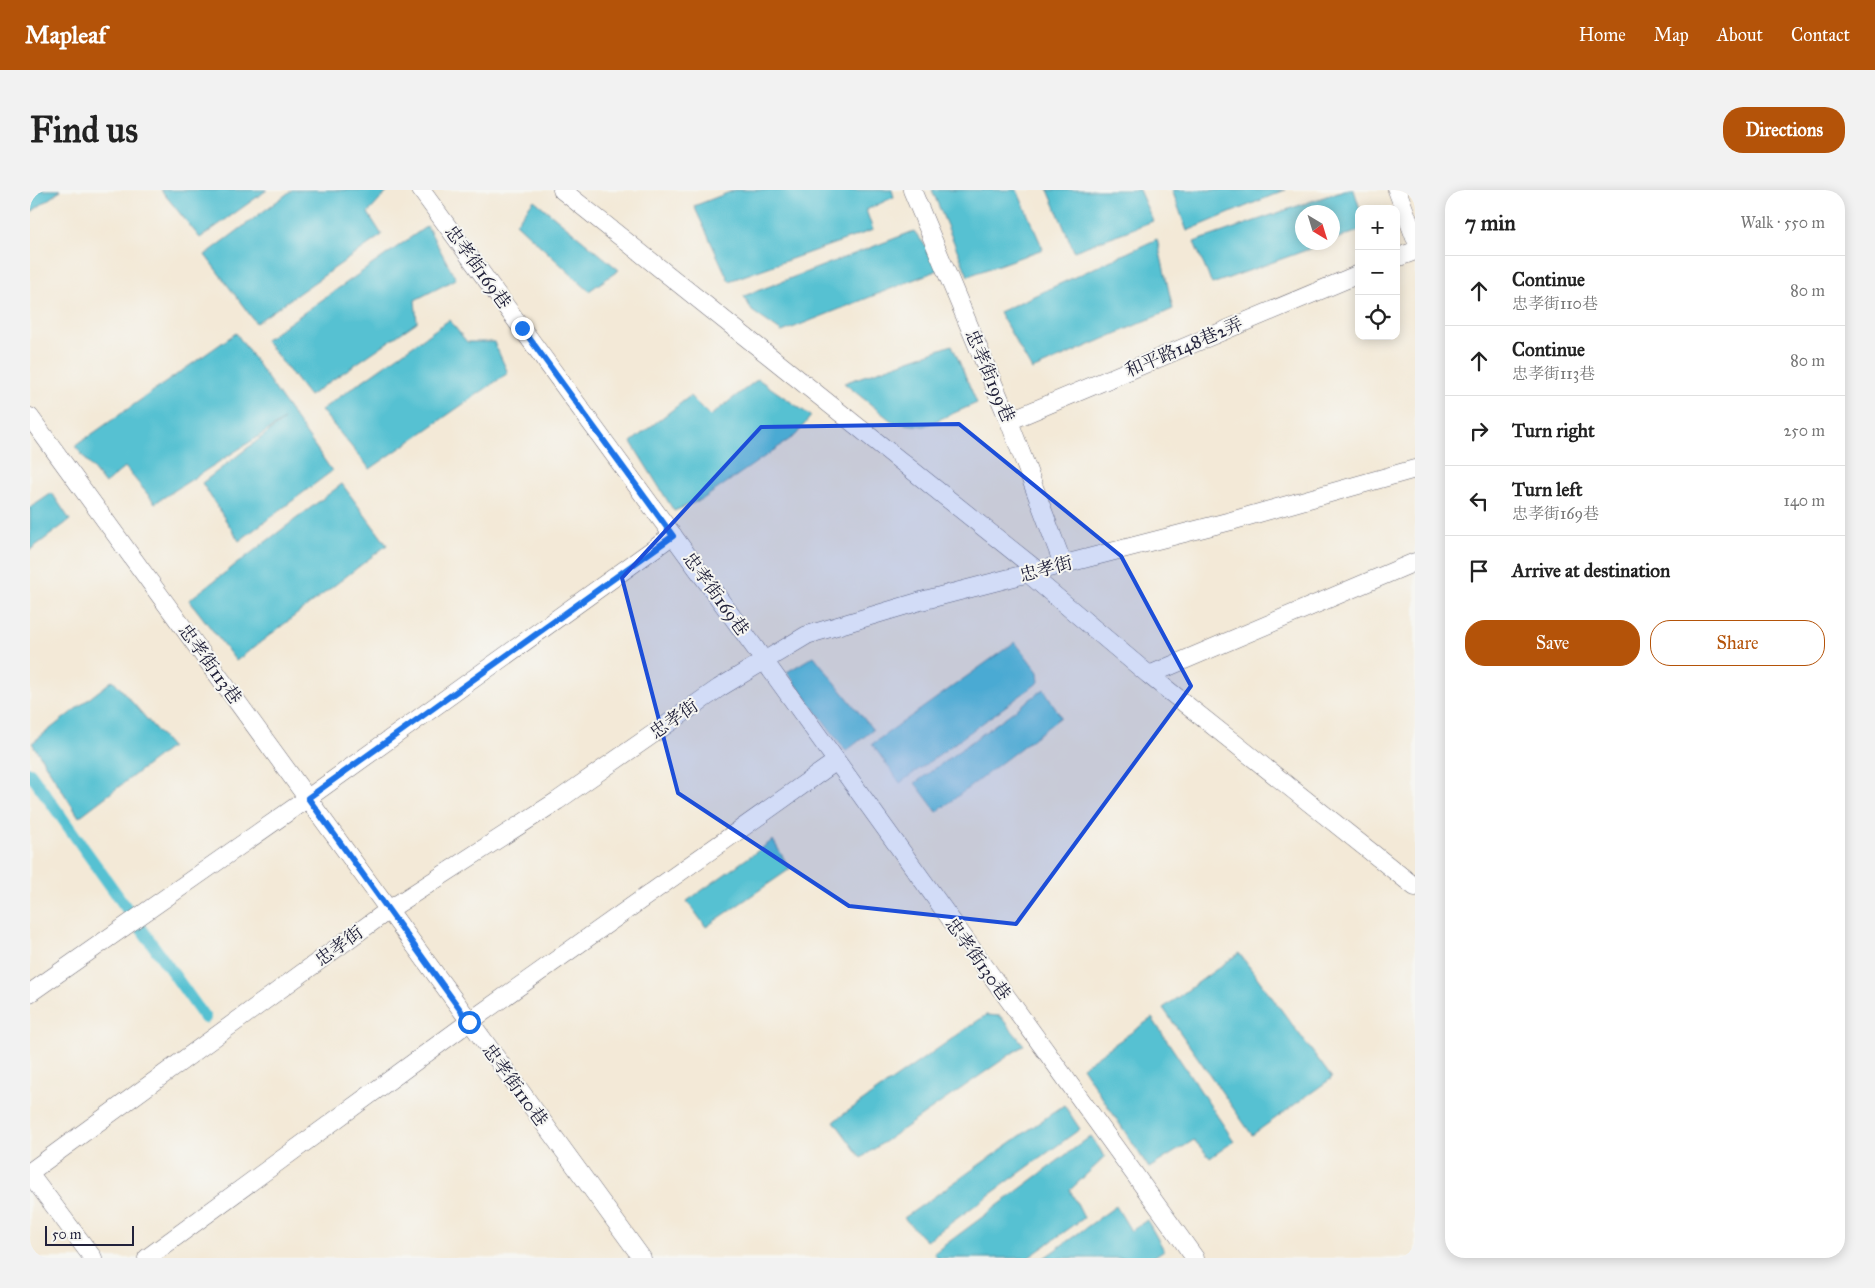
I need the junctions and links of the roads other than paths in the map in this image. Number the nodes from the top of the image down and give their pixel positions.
1 (421, 190) edge
2 (562, 190) edge
3 (912, 190) edge
4 (1396, 190) edge
5 (1415, 238) edge
6 (1415, 250) edge
7 (1400, 256) edge
8 (1355, 276) edge
9 (30, 417) edge
10 (1009, 421) junction
11 (1415, 469) edge
12 (673, 536) junction
13 (1415, 562) edge
14 (1063, 564) junction
15 (1034, 573) junction
16 (763, 659) junction
17 (1149, 675) junction
18 (836, 762) junction
19 (308, 798) junction
20 (1415, 887) edge
21 (390, 910) junction
22 (30, 993) edge
23 (469, 1022) junction
24 (30, 1173) edge
25 (93, 1258) edge
26 (147, 1258) edge
27 (642, 1258) edge
28 (1195, 1258) edge

1 - 12 street, 忠孝街169巷
2 - 15 street
3 - 10 street, 忠孝街199巷
4 - 5 street
6 - 7 street
8 - 10 street, 和平路148巷2弄
9 - 19 street, 忠孝街113巷
10 - 14 street, 忠孝街199巷
11 - 14 street, 忠孝街
12 - 16 street, 忠孝街169巷
12 - 19 street
13 - 17 street
14 - 15 street, 忠孝街
15 - 16 street, 忠孝街
15 - 17 street
16 - 18 street, 忠孝街130巷
16 - 21 street, 忠孝街
17 - 20 street
18 - 23 street
18 - 28 street, 忠孝街130巷
19 - 21 street, 忠孝街113巷
19 - 22 street
21 - 23 street, 忠孝街110巷
21 - 24 street, 忠孝街
23 - 26 street
23 - 27 street, 忠孝街110巷
24 - 25 street

